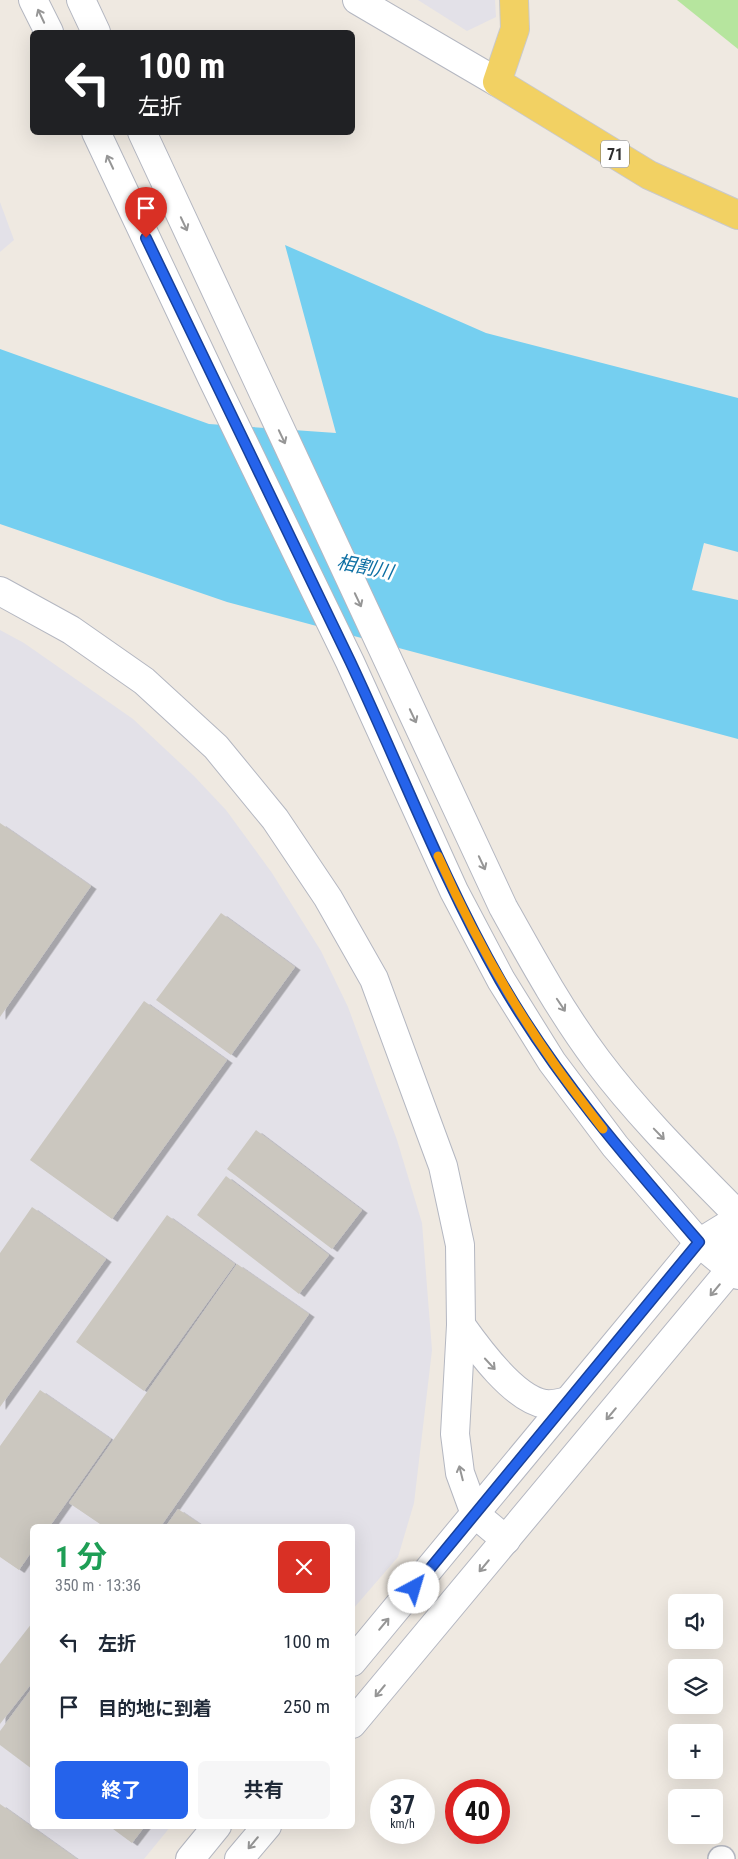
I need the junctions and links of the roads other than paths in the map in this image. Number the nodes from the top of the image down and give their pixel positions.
1 (33, 0) edge
2 (81, 0) edge
3 (357, 0) edge
4 (514, 0) edge
5 (48, 30) edge
6 (95, 30) edge
7 (497, 82) junction
8 (97, 135) edge
9 (143, 135) edge
10 (738, 215) edge
11 (0, 590) edge
12 (738, 1217) edge
13 (738, 1230) edge
14 (699, 1242) junction
15 (735, 1272) edge
16 (461, 1325) junction
17 (568, 1401) junction
18 (475, 1514) junction
19 (506, 1540) junction
20 (355, 1658) edge
21 (355, 1720) edge
22 (215, 1829) edge
23 (264, 1829) edge
24 (190, 1859) edge
25 (239, 1859) edge

5 -> 1 street
2 - 6 street
3 - 7 street
4 - 7 main road
7 - 10 main road, 71
14 -> 8 street
9 -> 12 street
11 - 16 street
12 - 14 street
13 - 15 street
14 - 15 street
14 - 17 street
15 -> 19 street
16 -> 17 street
18 -> 16 street
17 - 18 street
18 - 19 street
20 -> 18 street
19 -> 21 street
22 - 24 street
23 -> 25 street

